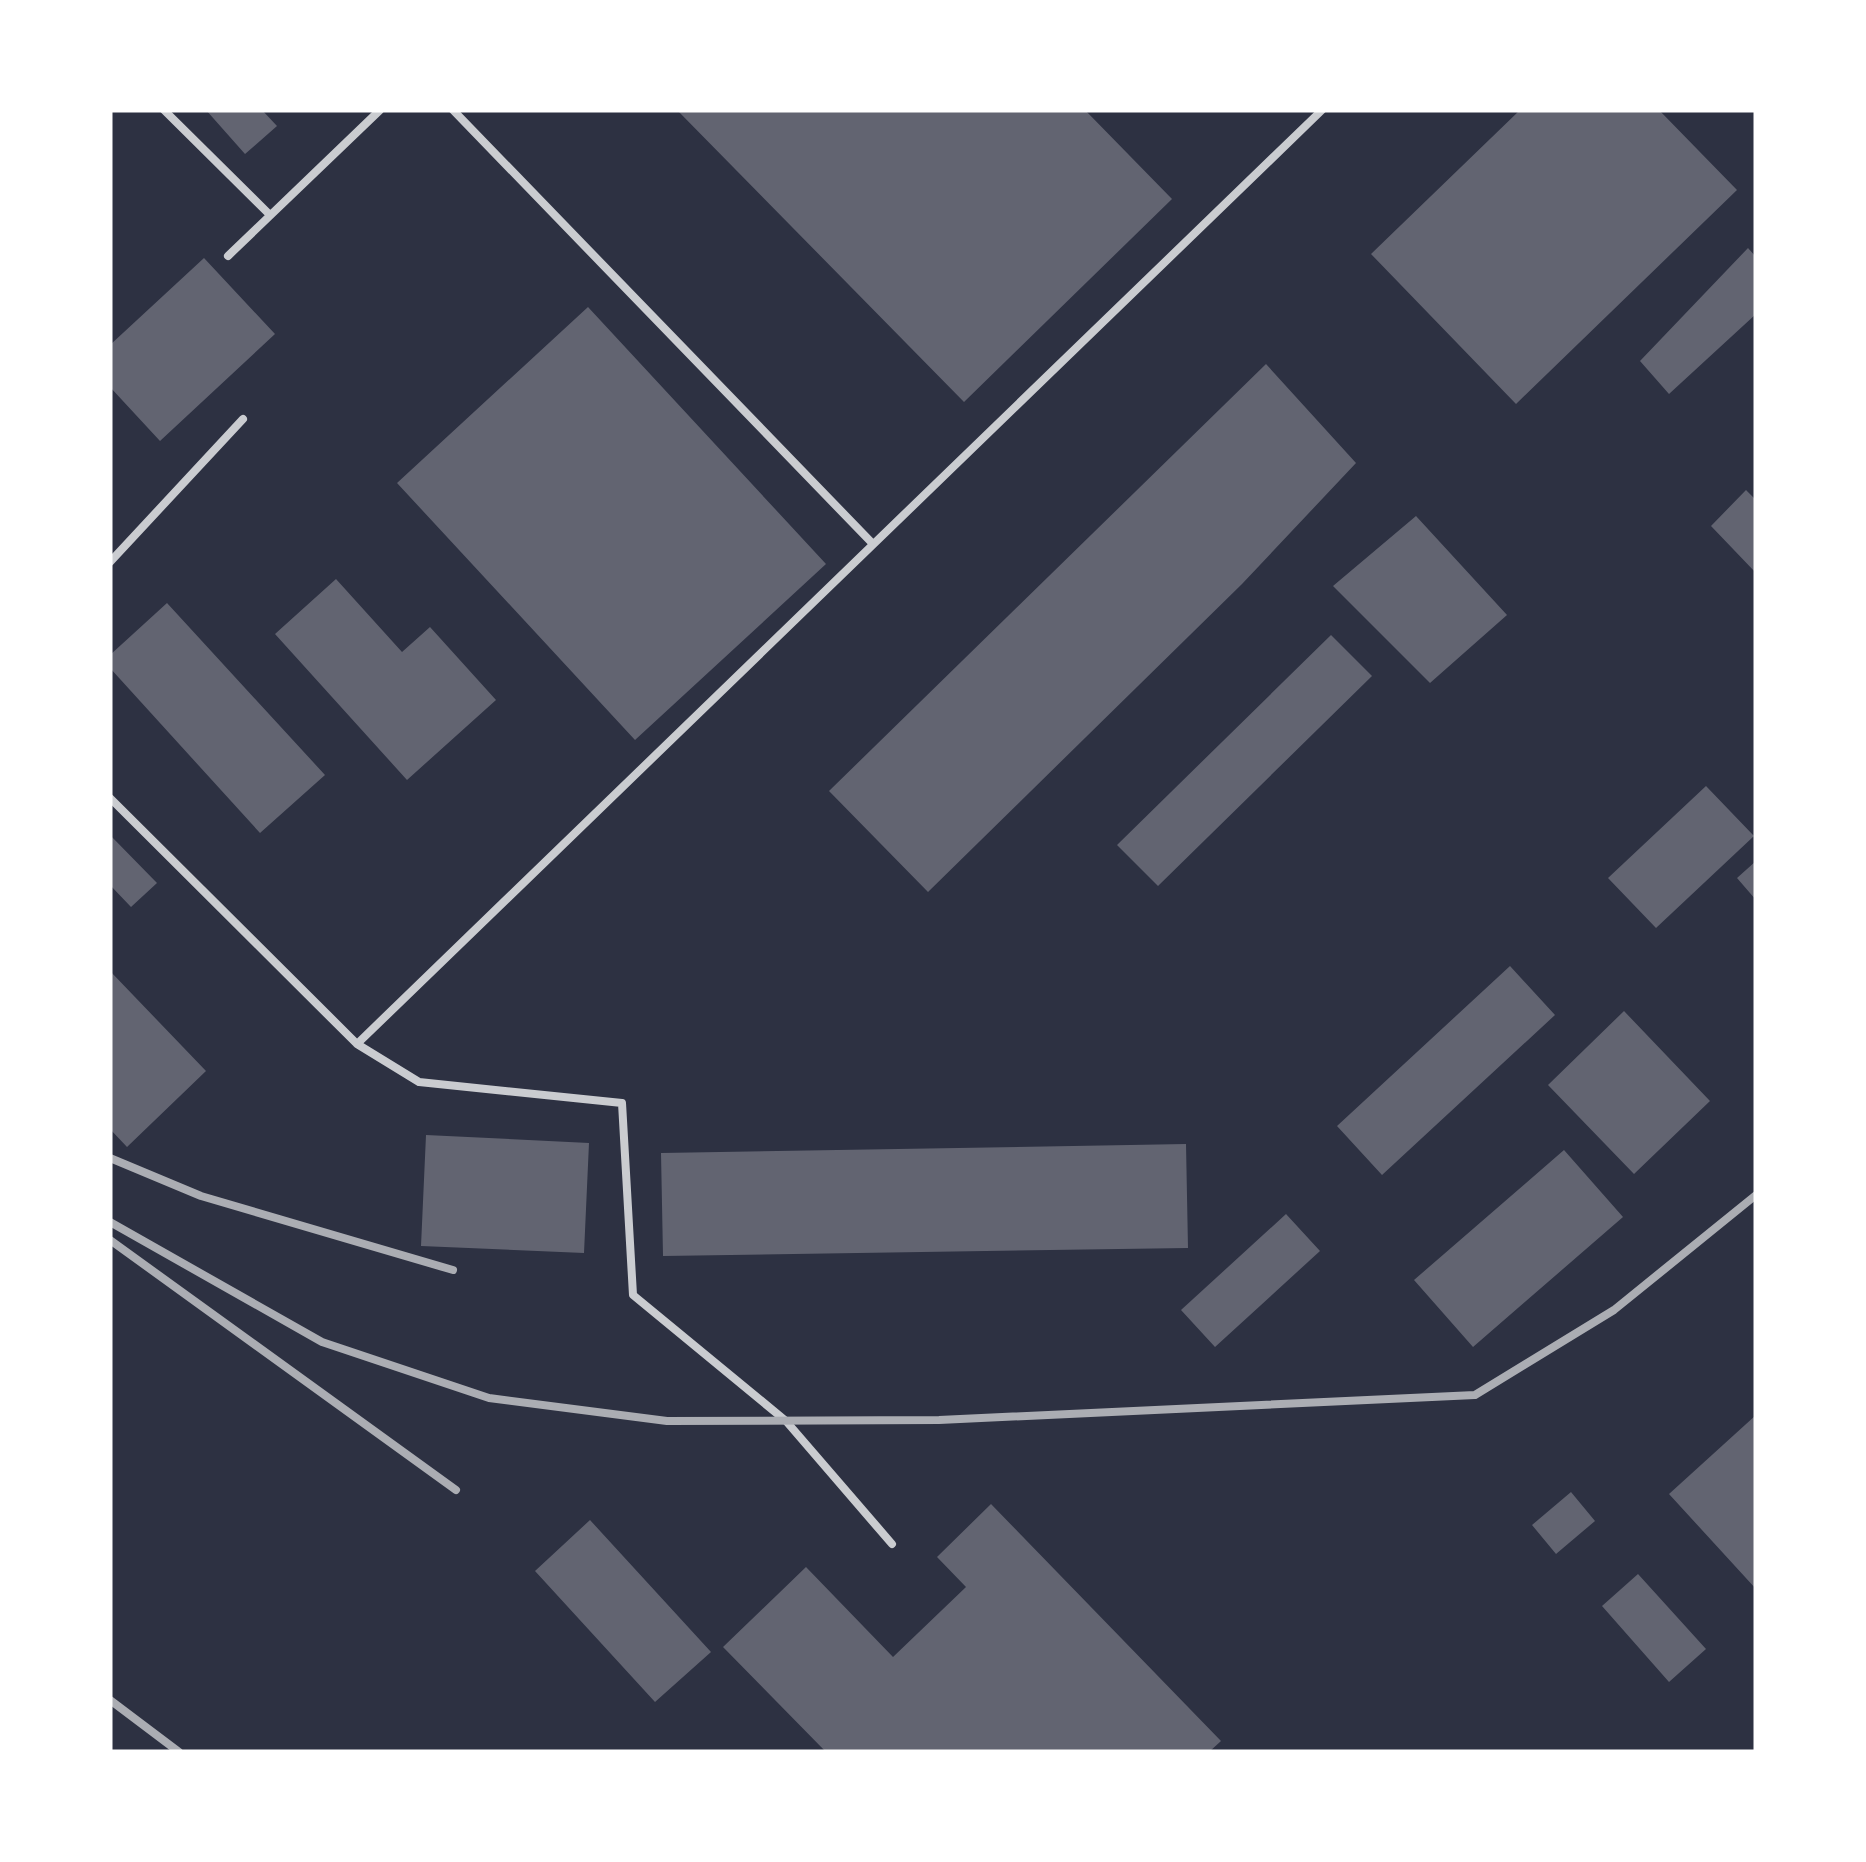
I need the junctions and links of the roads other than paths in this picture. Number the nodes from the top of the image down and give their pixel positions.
1 (164, 110) edge
2 (380, 110) edge
3 (453, 110) edge
4 (1322, 110) edge
5 (270, 214) junction
6 (228, 256) dead end
7 (243, 419) dead end
8 (873, 544) junction
9 (110, 562) edge
10 (110, 798) edge
11 (357, 1044) junction
12 (892, 1544) dead end

1 - 5 lane
2 - 5 lane
3 - 8 lane
4 - 8 lane
5 - 6 lane
7 - 9 lane
8 - 11 lane
10 - 11 lane
11 - 12 lane

